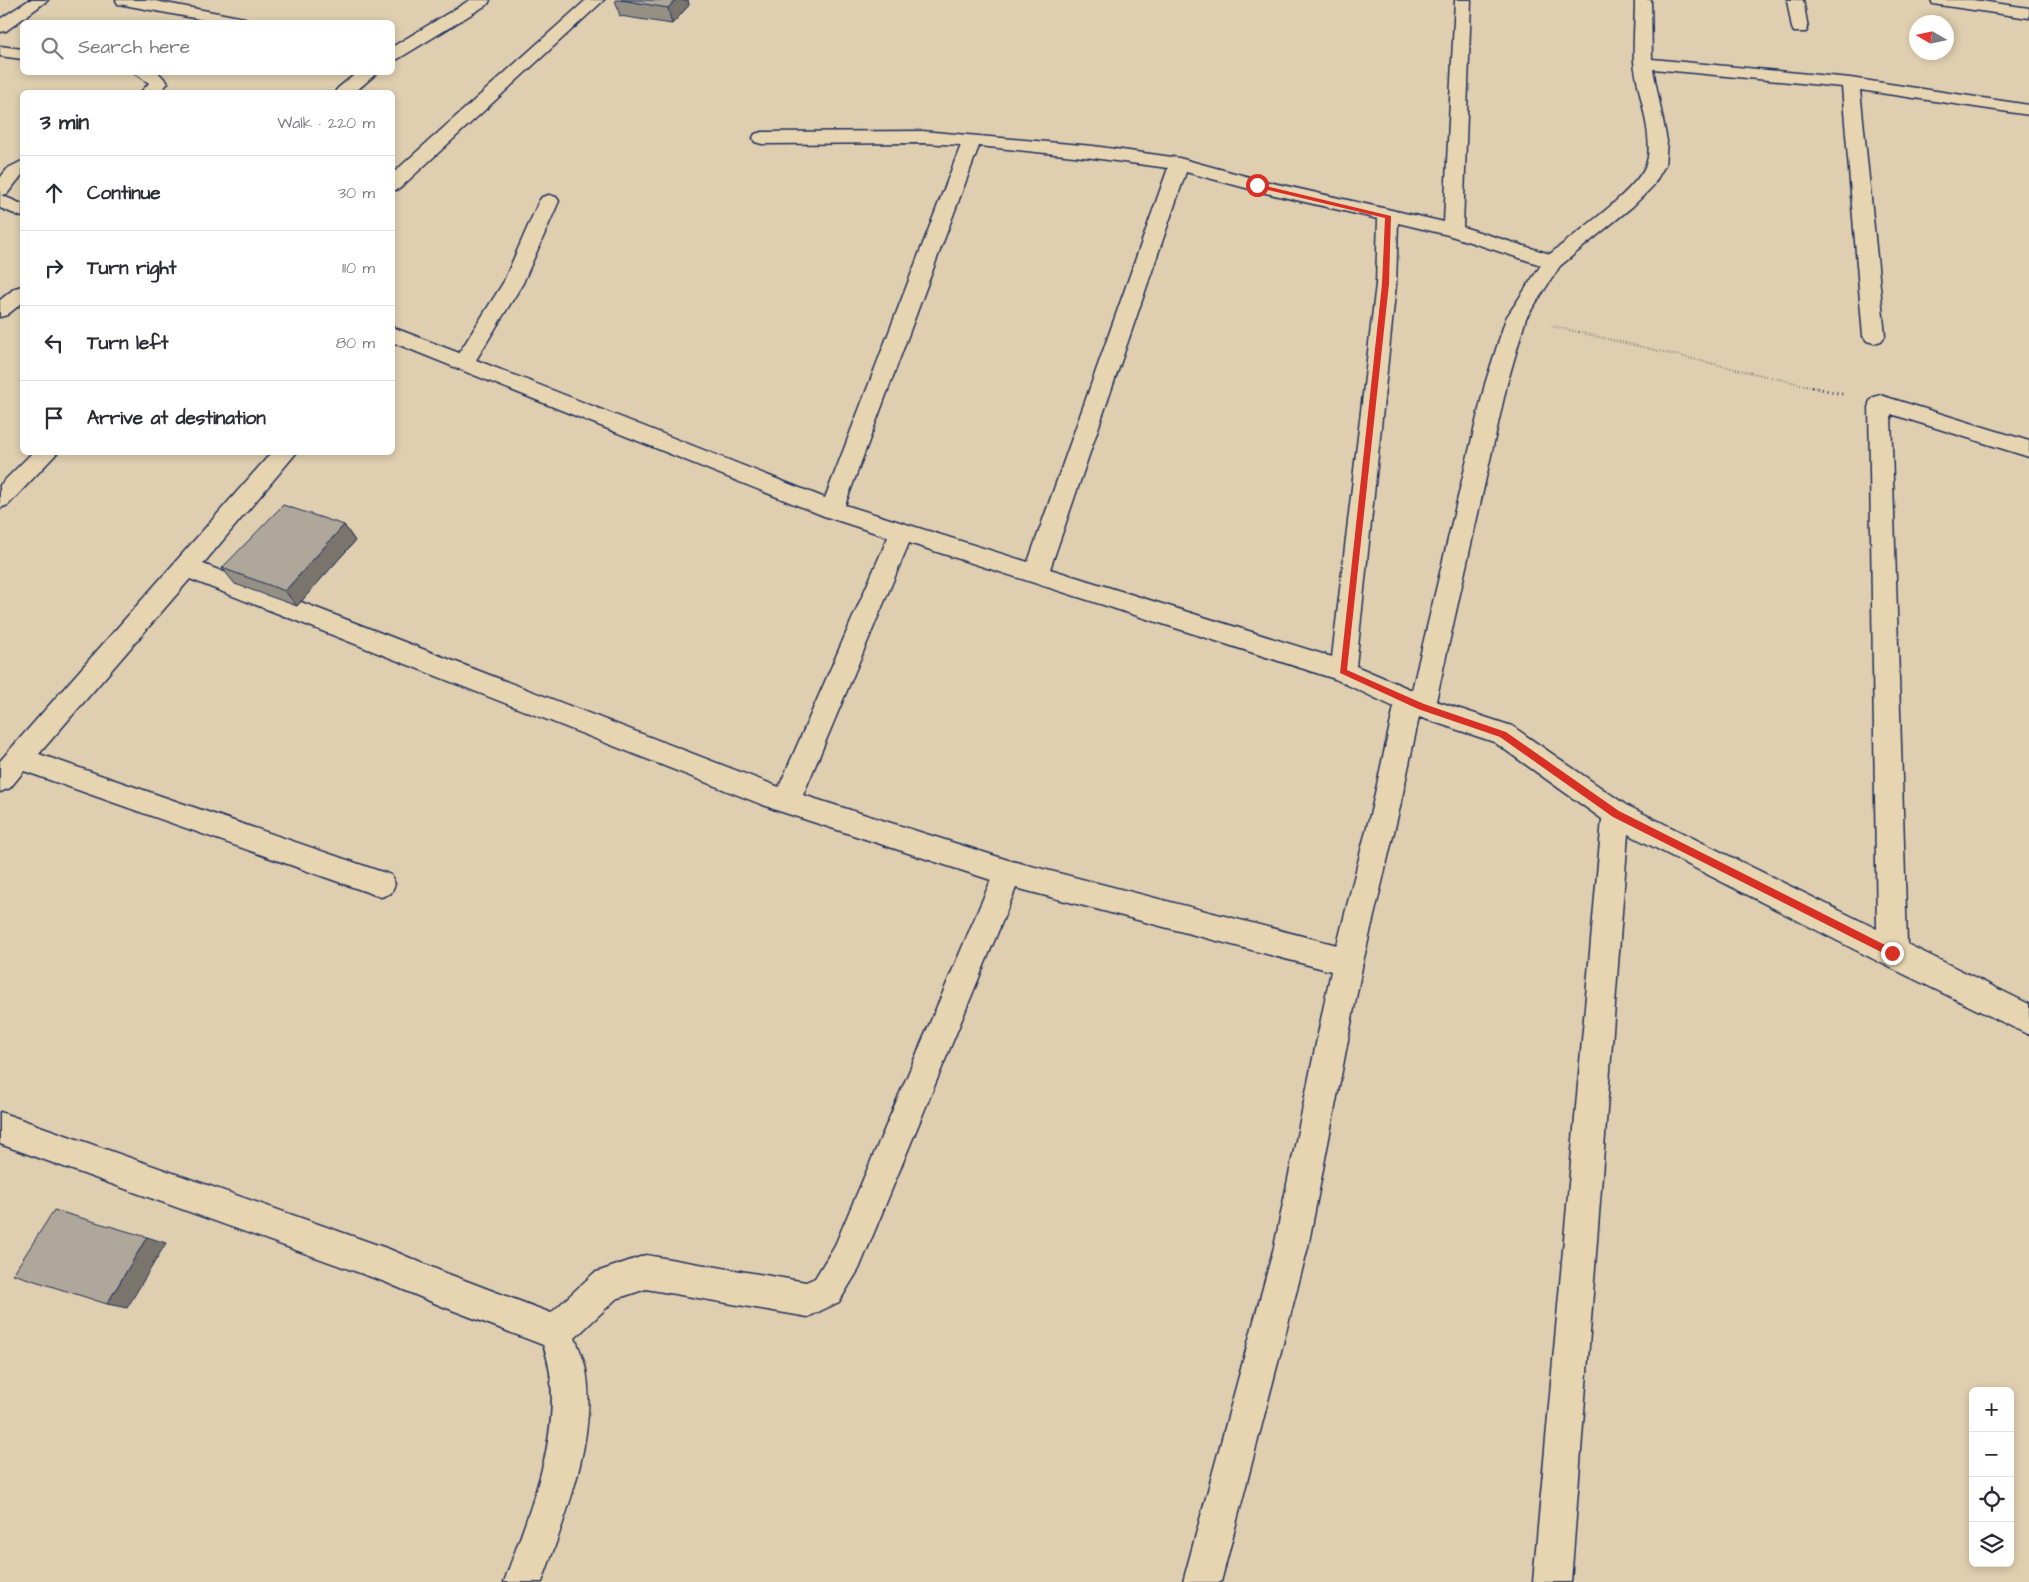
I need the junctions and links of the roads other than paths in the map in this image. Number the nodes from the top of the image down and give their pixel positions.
1 (40, 0) edge
2 (124, 0) edge
3 (482, 0) edge
4 (596, 0) edge
5 (1463, 0) edge
6 (1643, 0) edge
7 (1794, 0) edge
8 (1939, 0) edge
9 (2029, 13) edge
10 (229, 20) edge
11 (0, 27) edge
12 (1800, 28) dead end
13 (0, 51) edge
14 (395, 53) edge
15 (20, 54) edge
16 (1644, 63) junction
17 (151, 75) edge
18 (366, 75) edge
19 (1850, 83) junction
20 (152, 90) edge
21 (347, 90) edge
22 (2029, 110) edge
23 (762, 138) dead end
24 (972, 140) junction
25 (1178, 164) junction
26 (20, 168) edge
27 (395, 182) edge
28 (0, 190) edge
29 (549, 200) dead end
30 (0, 201) edge
31 (20, 210) edge
32 (1388, 216) junction
33 (1452, 230) junction
34 (1553, 262) junction
35 (20, 295) edge
36 (0, 310) edge
37 (395, 335) edge
38 (1874, 336) dead end
39 (463, 364) junction
40 (2029, 449) edge
41 (44, 455) edge
42 (283, 455) edge
43 (0, 499) edge
44 (832, 510) junction
45 (902, 531) junction
46 (187, 568) junction
47 (1036, 573) junction
48 (1343, 671) junction
49 (1415, 704) junction
50 (19, 758) junction
51 (0, 780) edge
52 (786, 802) junction
53 (1616, 814) junction
54 (1008, 873) junction
55 (381, 884) dead end
56 (1892, 953) junction
57 (1348, 962) junction
58 (2029, 1020) edge
59 (0, 1128) edge
60 (556, 1332) junction
61 (523, 1582) edge
62 (1202, 1582) edge
63 (1552, 1582) edge

1 - 11 street
2 - 10 street
3 - 14 street
4 - 27 street
5 - 33 street
6 - 16 street
7 - 12 street
8 - 9 street
13 - 15 street
16 - 19 street
16 - 34 street
17 - 20 street
18 - 21 street
19 - 22 street
19 - 38 street
23 - 24 street
24 - 25 street
24 - 44 street
25 - 32 street
25 - 47 street
26 - 28 street
29 - 39 street
30 - 31 street
32 - 33 street
32 - 48 street
33 - 34 street
34 - 49 street
35 - 36 street
37 - 39 street
39 - 44 street
40 - 56 street
41 - 43 street
42 - 46 street
44 - 45 street
45 - 47 street
45 - 52 street
46 - 50 street
46 - 52 street
47 - 48 street
48 - 49 street
49 - 53 street
49 - 57 street
50 - 51 street
50 - 55 street
52 - 54 street
53 - 56 street
53 - 63 street
54 - 57 street
54 - 60 street
56 - 58 street
57 - 62 street
59 - 60 street
60 - 61 street

